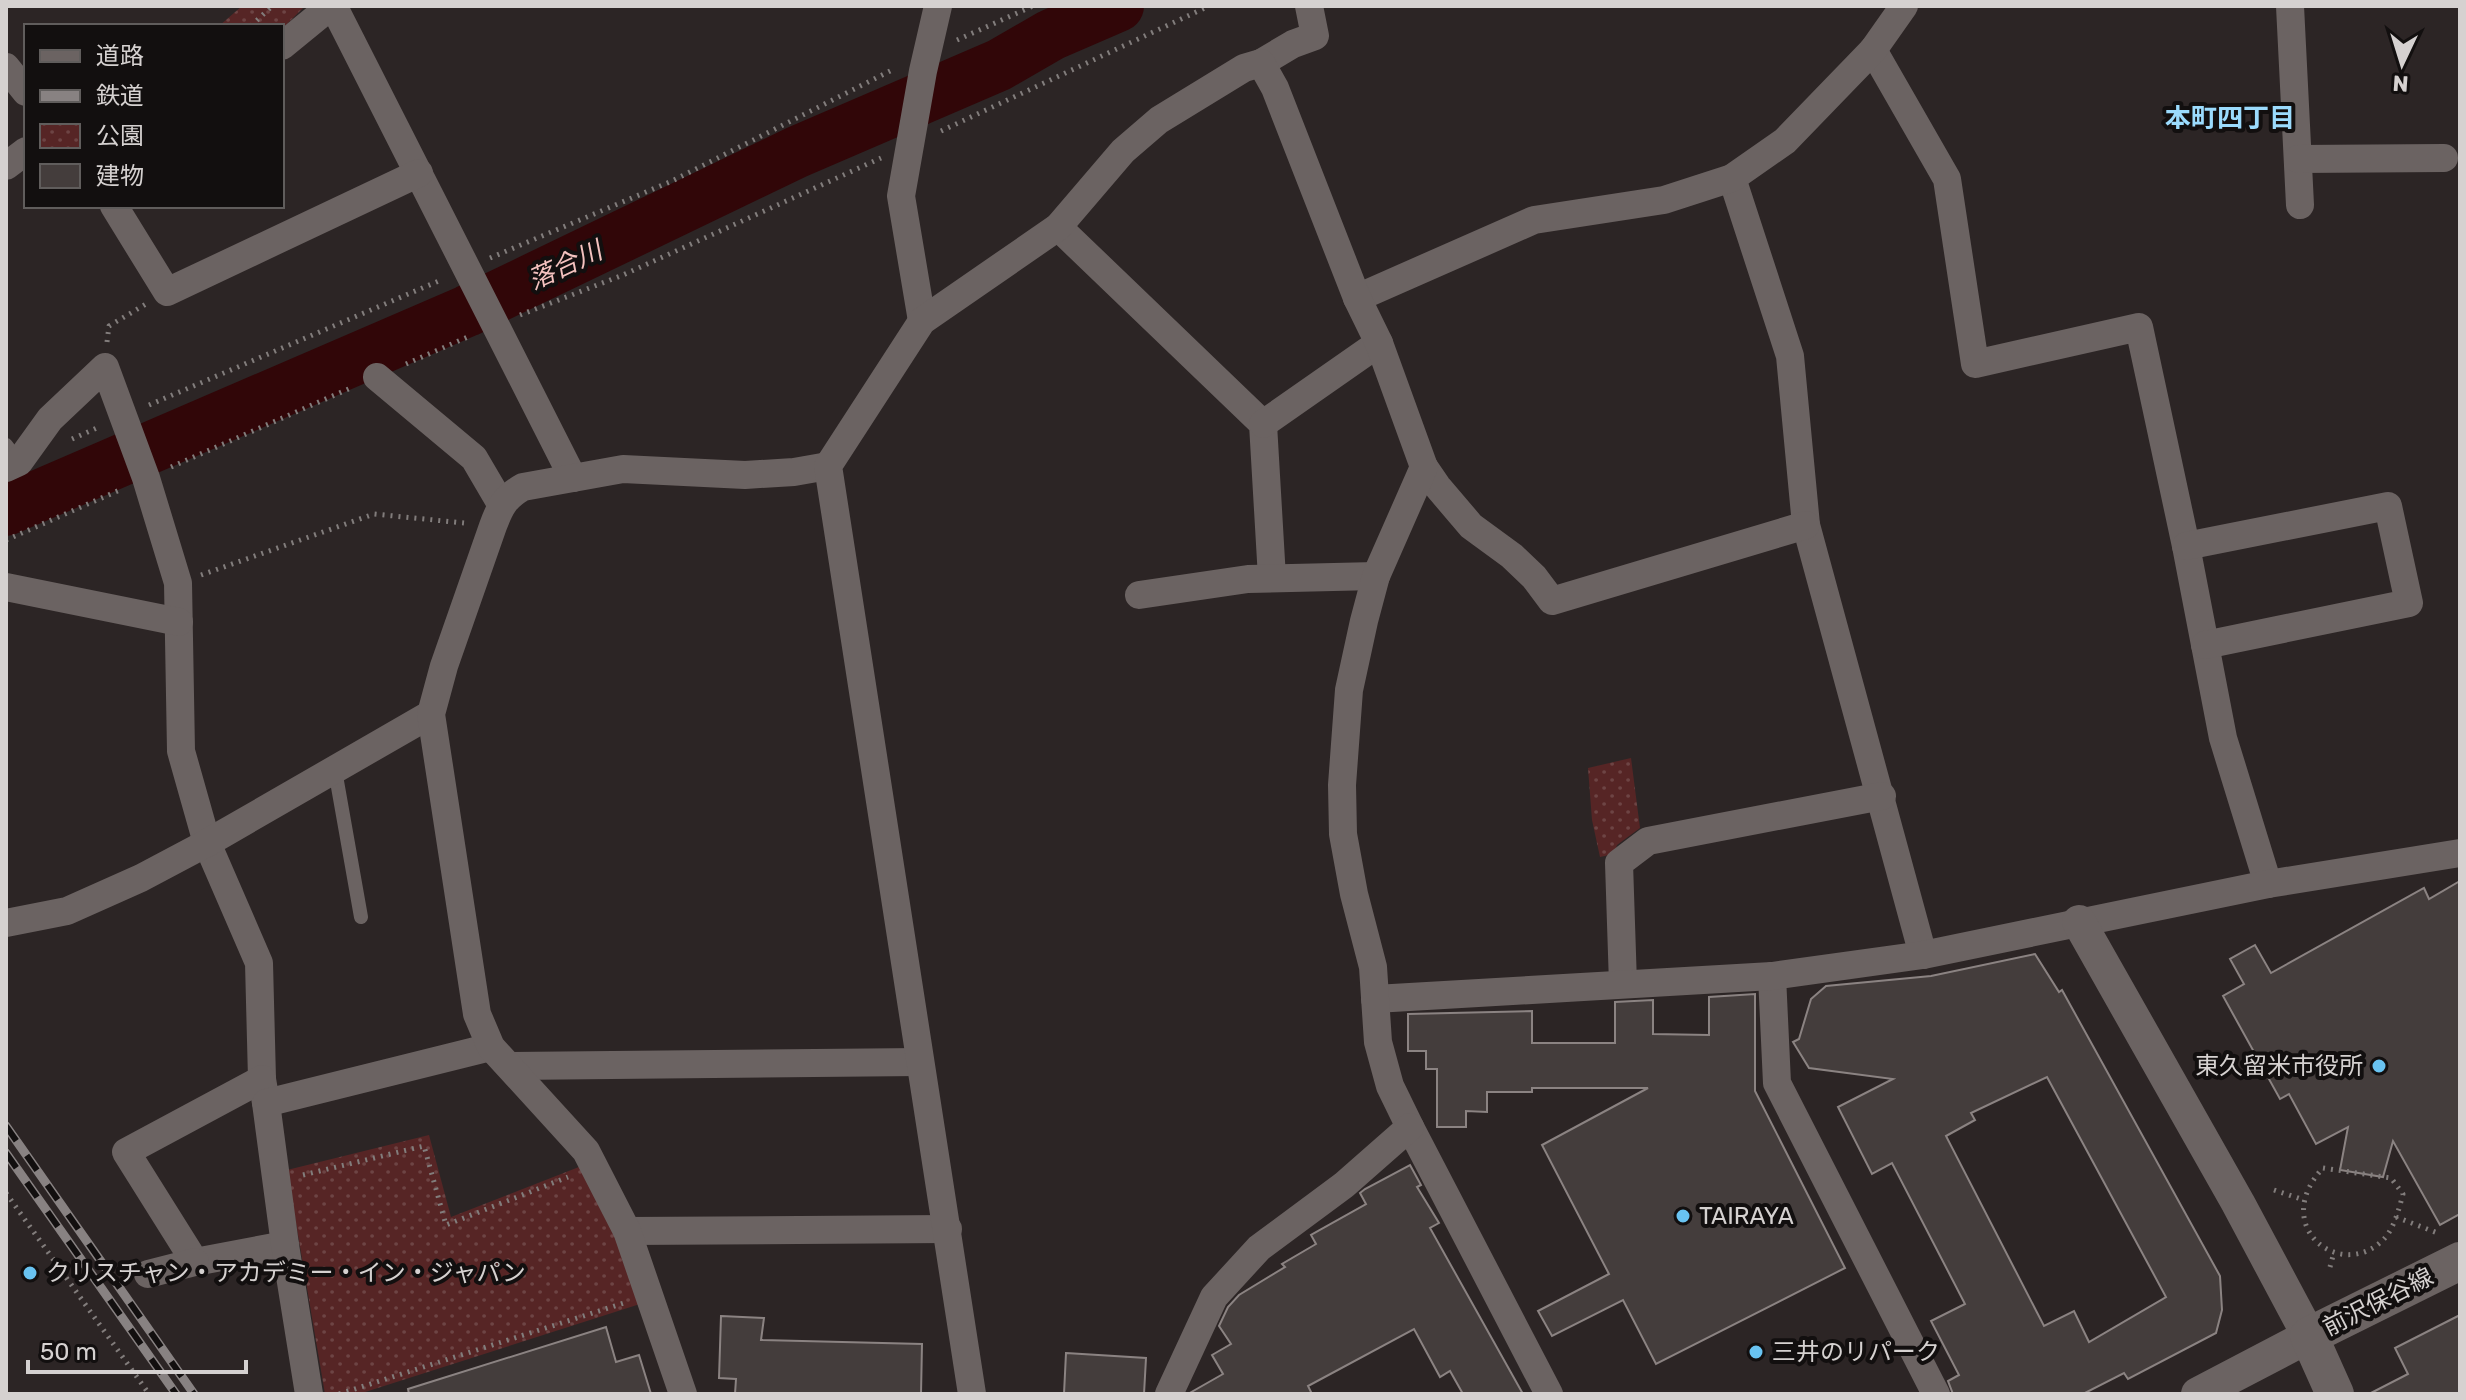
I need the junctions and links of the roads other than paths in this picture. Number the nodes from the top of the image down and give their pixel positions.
1 (938, 6) edge
2 (1309, 6) edge
3 (1904, 6) edge
4 (2290, 6) edge
5 (284, 44) edge
6 (1873, 50) junction
7 (1261, 63) junction
8 (6, 67) edge
9 (24, 90) edge
10 (24, 152) edge
11 (2444, 158) dead end
12 (2298, 159) junction
13 (6, 166) edge
14 (419, 173) junction
15 (1732, 178) junction
16 (2300, 205) dead end
17 (115, 208) edge
18 (1058, 227) junction
19 (1357, 298) junction
20 (922, 321) junction
21 (1379, 343) junction
22 (377, 377) road end
23 (1263, 424) junction
24 (10, 459) edge
25 (828, 466) junction
26 (1424, 467) junction
27 (573, 478) junction
28 (497, 515) junction
29 (1806, 525) junction
30 (2186, 546) junction
31 (1376, 576) junction
32 (1272, 578) junction
33 (6, 587) edge
34 (1139, 595) dead end
35 (179, 622) junction
36 (2205, 645) junction
37 (431, 714) junction
38 (335, 770) junction
39 (1882, 796) junction
40 (207, 843) junction
41 (2460, 853) edge
42 (2268, 884) junction
43 (361, 917) dead end
44 (2079, 922) junction
45 (6, 923) edge
46 (1923, 955) junction
47 (1772, 976) junction
48 (1623, 984) junction
49 (1375, 999) junction
50 (491, 1047) junction
51 (920, 1062) junction
52 (511, 1066) junction
53 (264, 1091) junction
54 (1410, 1127) junction
55 (948, 1229) junction
56 (627, 1231) junction
57 (285, 1245) junction
58 (2452, 1248) edge
59 (195, 1262) junction
60 (148, 1274) dead end
61 (2309, 1336) junction
62 (309, 1394) edge
63 (683, 1394) edge
64 (972, 1394) edge
65 (1169, 1394) edge
66 (1549, 1394) edge
67 (1936, 1394) edge
68 (2198, 1394) edge
69 (2335, 1394) edge

1 - 20 street
2 - 7 street
3 - 6 street
4 - 12 street
5 - 14 street
6 - 15 street
6 - 30 street
7 - 18 street
7 - 19 street
8 - 9 street
10 - 13 street
11 - 12 street
12 - 16 street
14 - 17 street
14 - 27 street
15 - 19 street
15 - 29 street
18 - 20 street
18 - 23 street
19 - 21 street
20 - 25 street
21 - 23 street
21 - 26 street
22 - 28 street
23 - 32 street
24 - 35 street
25 - 27 street
25 - 51 street
26 - 29 street
26 - 31 street
27 - 28 street
28 - 37 street
29 - 39 street
30 - 36 street
30 - 36 street
31 - 32 street
31 - 49 street
32 - 34 street
33 - 35 street
35 - 40 street
36 - 42 street
37 - 38 street
37 - 50 street
38 - 40 street
38 - 43 lane
39 - 46 street
39 - 48 street
40 - 45 street
40 - 53 street
41 - 42 street
42 - 44 street
44 - 46 street
44 - 61 street
46 - 47 street
47 - 48 street
47 - 67 street
48 - 49 street
49 - 54 street
50 - 52 street
50 - 53 street
51 - 52 street
51 - 55 street
52 - 56 street
53 - 57 street
53 - 59 street
54 - 65 street
54 - 66 street
55 - 56 street
55 - 64 street
56 - 63 street
57 - 59 street
57 - 62 street
58 - 61 main road, 前沢保谷線
59 - 60 street
61 - 68 street
61 - 69 main road, 前沢保谷線

